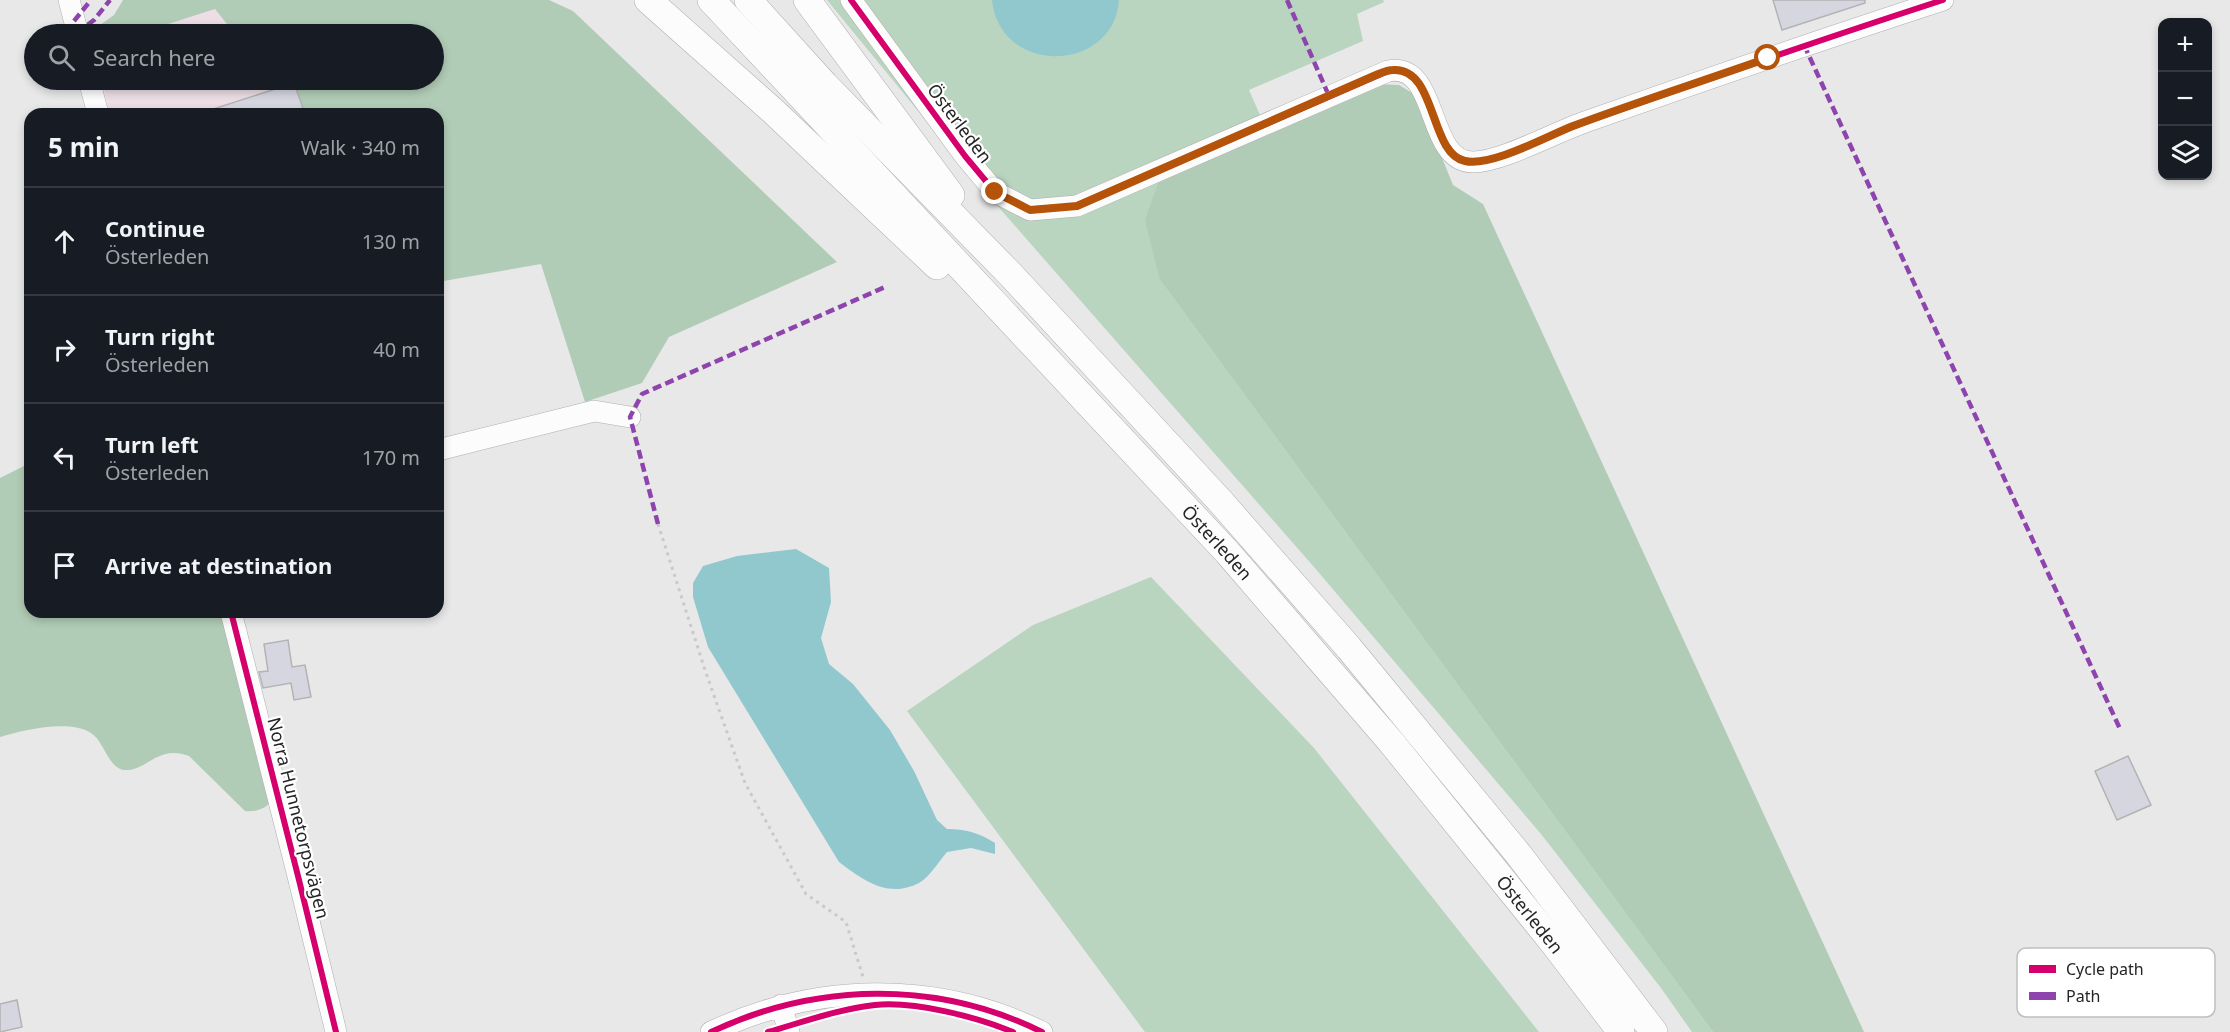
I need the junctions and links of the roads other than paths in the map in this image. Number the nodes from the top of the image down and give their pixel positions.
1 (69, 0) edge
2 (648, 0) edge
3 (711, 0) edge
4 (748, 0) edge
5 (807, 0) edge
6 (851, 0) edge
7 (1943, 0) edge
8 (75, 24) edge
9 (92, 90) edge
10 (96, 108) edge
11 (1011, 275) junction
12 (1092, 406) junction
13 (630, 417) dead end
14 (444, 448) edge
15 (233, 618) edge
16 (781, 1005) junction
17 (336, 1032) edge
18 (711, 1032) edge
19 (789, 1032) edge
20 (1042, 1032) edge
21 (1621, 1032) edge
22 (1654, 1032) edge

1 - 8 street
2 - 12 main road
3 - 12 main road, Österleden
4 - 11 main road, Österleden
5 - 11 main road
6 - 7 street, Österleden
9 - 10 street
11 - 22 main road, Österleden
12 - 21 main road, Österleden
13 - 14 street
15 - 17 street, Norra Hunnetorpsvägen
16 - 18 street
16 - 19 street
16 - 20 street

